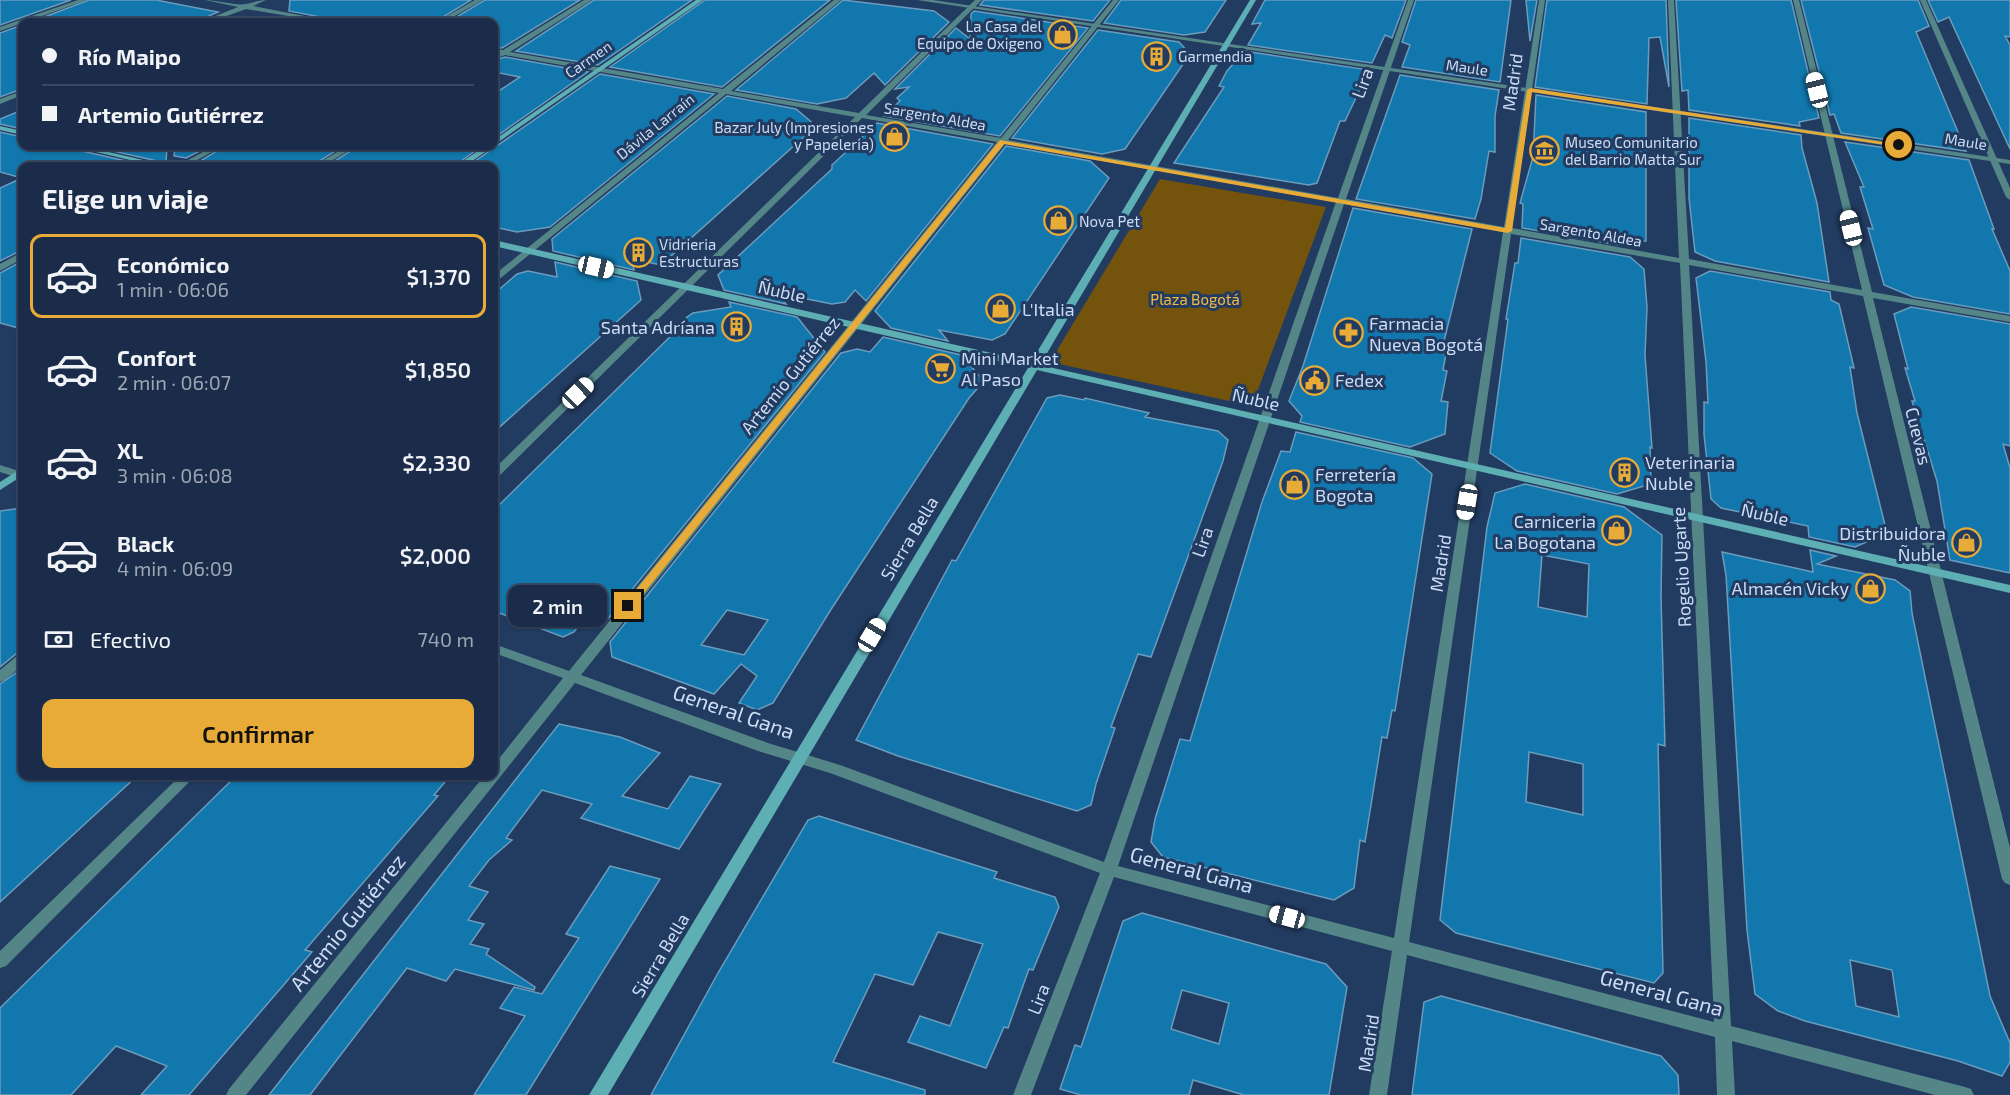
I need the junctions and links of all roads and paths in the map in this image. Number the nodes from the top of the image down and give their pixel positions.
1 (84, 0) edge
2 (208, 0) edge
3 (263, 0) edge
4 (480, 0) edge
5 (589, 0) edge
6 (700, 0) edge
7 (838, 0) edge
8 (920, 0) edge
9 (979, 0) edge
10 (1116, 0) edge
11 (1253, 0) edge
12 (1411, 0) edge
13 (1542, 0) edge
14 (1671, 0) edge
15 (1796, 0) edge
16 (1923, 0) edge
17 (246, 7) junction
18 (971, 8) junction
19 (32, 18) edge
20 (216, 18) edge
21 (310, 18) edge
22 (447, 18) edge
23 (18, 23) edge
24 (1096, 26) junction
25 (0, 29) edge
26 (1226, 46) junction
27 (498, 52) edge
28 (503, 53) junction
29 (498, 56) edge
30 (1387, 69) junction
31 (599, 70) junction
32 (1530, 90) junction
33 (722, 92) junction
34 (18, 95) edge
35 (0, 102) edge
36 (1677, 112) junction
37 (860, 116) junction
38 (0, 128) edge
39 (18, 133) edge
40 (1828, 134) junction
41 (498, 140) edge
42 (1002, 142) junction
43 (92, 150) edge
44 (211, 150) edge
45 (345, 150) edge
46 (483, 150) edge
47 (1994, 159) junction
48 (147, 162) edge
49 (189, 162) edge
50 (325, 162) edge
51 (466, 162) edge
52 (2010, 162) edge
53 (1152, 168) junction
54 (2010, 197) edge
55 (1341, 201) junction
56 (1508, 231) junction
57 (498, 244) edge
58 (528, 251) junction
59 (18, 257) edge
60 (1684, 262) junction
61 (0, 268) edge
62 (498, 276) edge
63 (686, 287) junction
64 (1867, 294) junction
65 (2010, 319) edge
66 (854, 326) junction
67 (1032, 367) junction
68 (1265, 419) junction
69 (1473, 466) junction
70 (0, 468) edge
71 (498, 472) edge
72 (18, 473) edge
73 (18, 476) edge
74 (0, 487) edge
75 (1697, 517) junction
76 (1935, 572) junction
77 (2010, 589) edge
78 (498, 650) edge
79 (18, 662) edge
80 (0, 677) edge
81 (571, 677) junction
82 (799, 758) junction
83 (498, 769) edge
84 (184, 780) edge
85 (489, 780) edge
86 (1109, 870) junction
87 (2010, 879) edge
88 (1400, 947) junction
89 (0, 961) edge
90 (1723, 1032) junction
91 (235, 1095) edge
92 (598, 1095) edge
93 (1022, 1095) edge
94 (1378, 1095) edge
95 (1726, 1095) edge
96 (1965, 1095) edge

1 - 19 street
2 - 17 street
3 - 17 street
4 - 22 street
5 - 28 street
6 - 31 main road, Carmen
7 - 33 street, Dávila Larraín
8 - 18 street, Maule
9 - 18 street
10 - 24 street, Artemio Gutiérrez
11 - 26 main road, Sierra Bella
12 - 30 street, Lira
13 - 32 street, Madrid
14 - 36 street, Rogelio Ugarte
15 - 40 street, Cuevas
16 - 47 street
17 - 20 street
17 - 21 street
18 - 24 street, Maule
18 - 37 street
23 - 25 street
24 - 26 street, Maule
24 - 42 street, Artemio Gutiérrez
26 - 30 street, Maule
26 - 53 main road, Sierra Bella
27 - 28 street, Sargento Aldea
28 - 29 street
28 - 31 street, Sargento Aldea
30 - 32 street, Maule
30 - 55 street, Lira
31 - 33 street, Sargento Aldea
31 - 41 main road, Carmen
32 - 36 street, Maule
32 - 56 street, Madrid
33 - 37 street, Sargento Aldea
33 - 58 street, Dávila Larraín
34 - 35 street
36 - 40 street, Maule
36 - 60 street, Rogelio Ugarte
37 - 42 street, Sargento Aldea
37 - 63 street
38 - 39 main road
40 - 47 street, Maule
40 - 64 street, Cuevas
42 - 53 street, Sargento Aldea
42 - 66 street, Artemio Gutiérrez
43 - 48 main road
44 - 49 street
45 - 50 street
46 - 51 main road, Carmen
47 - 52 street, Maule
47 - 54 street
53 - 55 street, Sargento Aldea
53 - 67 main road, Sierra Bella
55 - 56 street, Sargento Aldea
55 - 68 street, Lira
56 - 60 street, Sargento Aldea
56 - 69 street, Madrid
57 - 58 main road, Ñuble
58 - 62 street, Dávila Larraín
58 - 63 main road, Ñuble
59 - 61 street
60 - 64 street, Sargento Aldea
60 - 75 street, Rogelio Ugarte
63 - 66 main road, Ñuble
63 - 71 street
64 - 65 street, Sargento Aldea
64 - 76 street, Cuevas
66 - 67 main road, Ñuble
66 - 81 street, Artemio Gutiérrez
67 - 68 main road, Ñuble
67 - 82 main road, Sierra Bella
68 - 69 main road, Ñuble
68 - 86 street, Lira
69 - 75 main road, Ñuble
69 - 88 street, Madrid
70 - 72 street
73 - 74 main road
75 - 76 main road, Ñuble
75 - 90 street, Rogelio Ugarte
76 - 77 main road, Ñuble
76 - 87 street, Cuevas
78 - 81 street, General Gana
79 - 80 street
81 - 82 street, General Gana
81 - 83 street, Artemio Gutiérrez
82 - 86 street, General Gana
82 - 92 main road, Sierra Bella
84 - 89 street
85 - 91 street, Artemio Gutiérrez
86 - 88 street, General Gana
86 - 93 street, Lira
88 - 90 street, General Gana
88 - 94 street, Madrid
90 - 95 street, Rogelio Ugarte
90 - 96 street, General Gana

